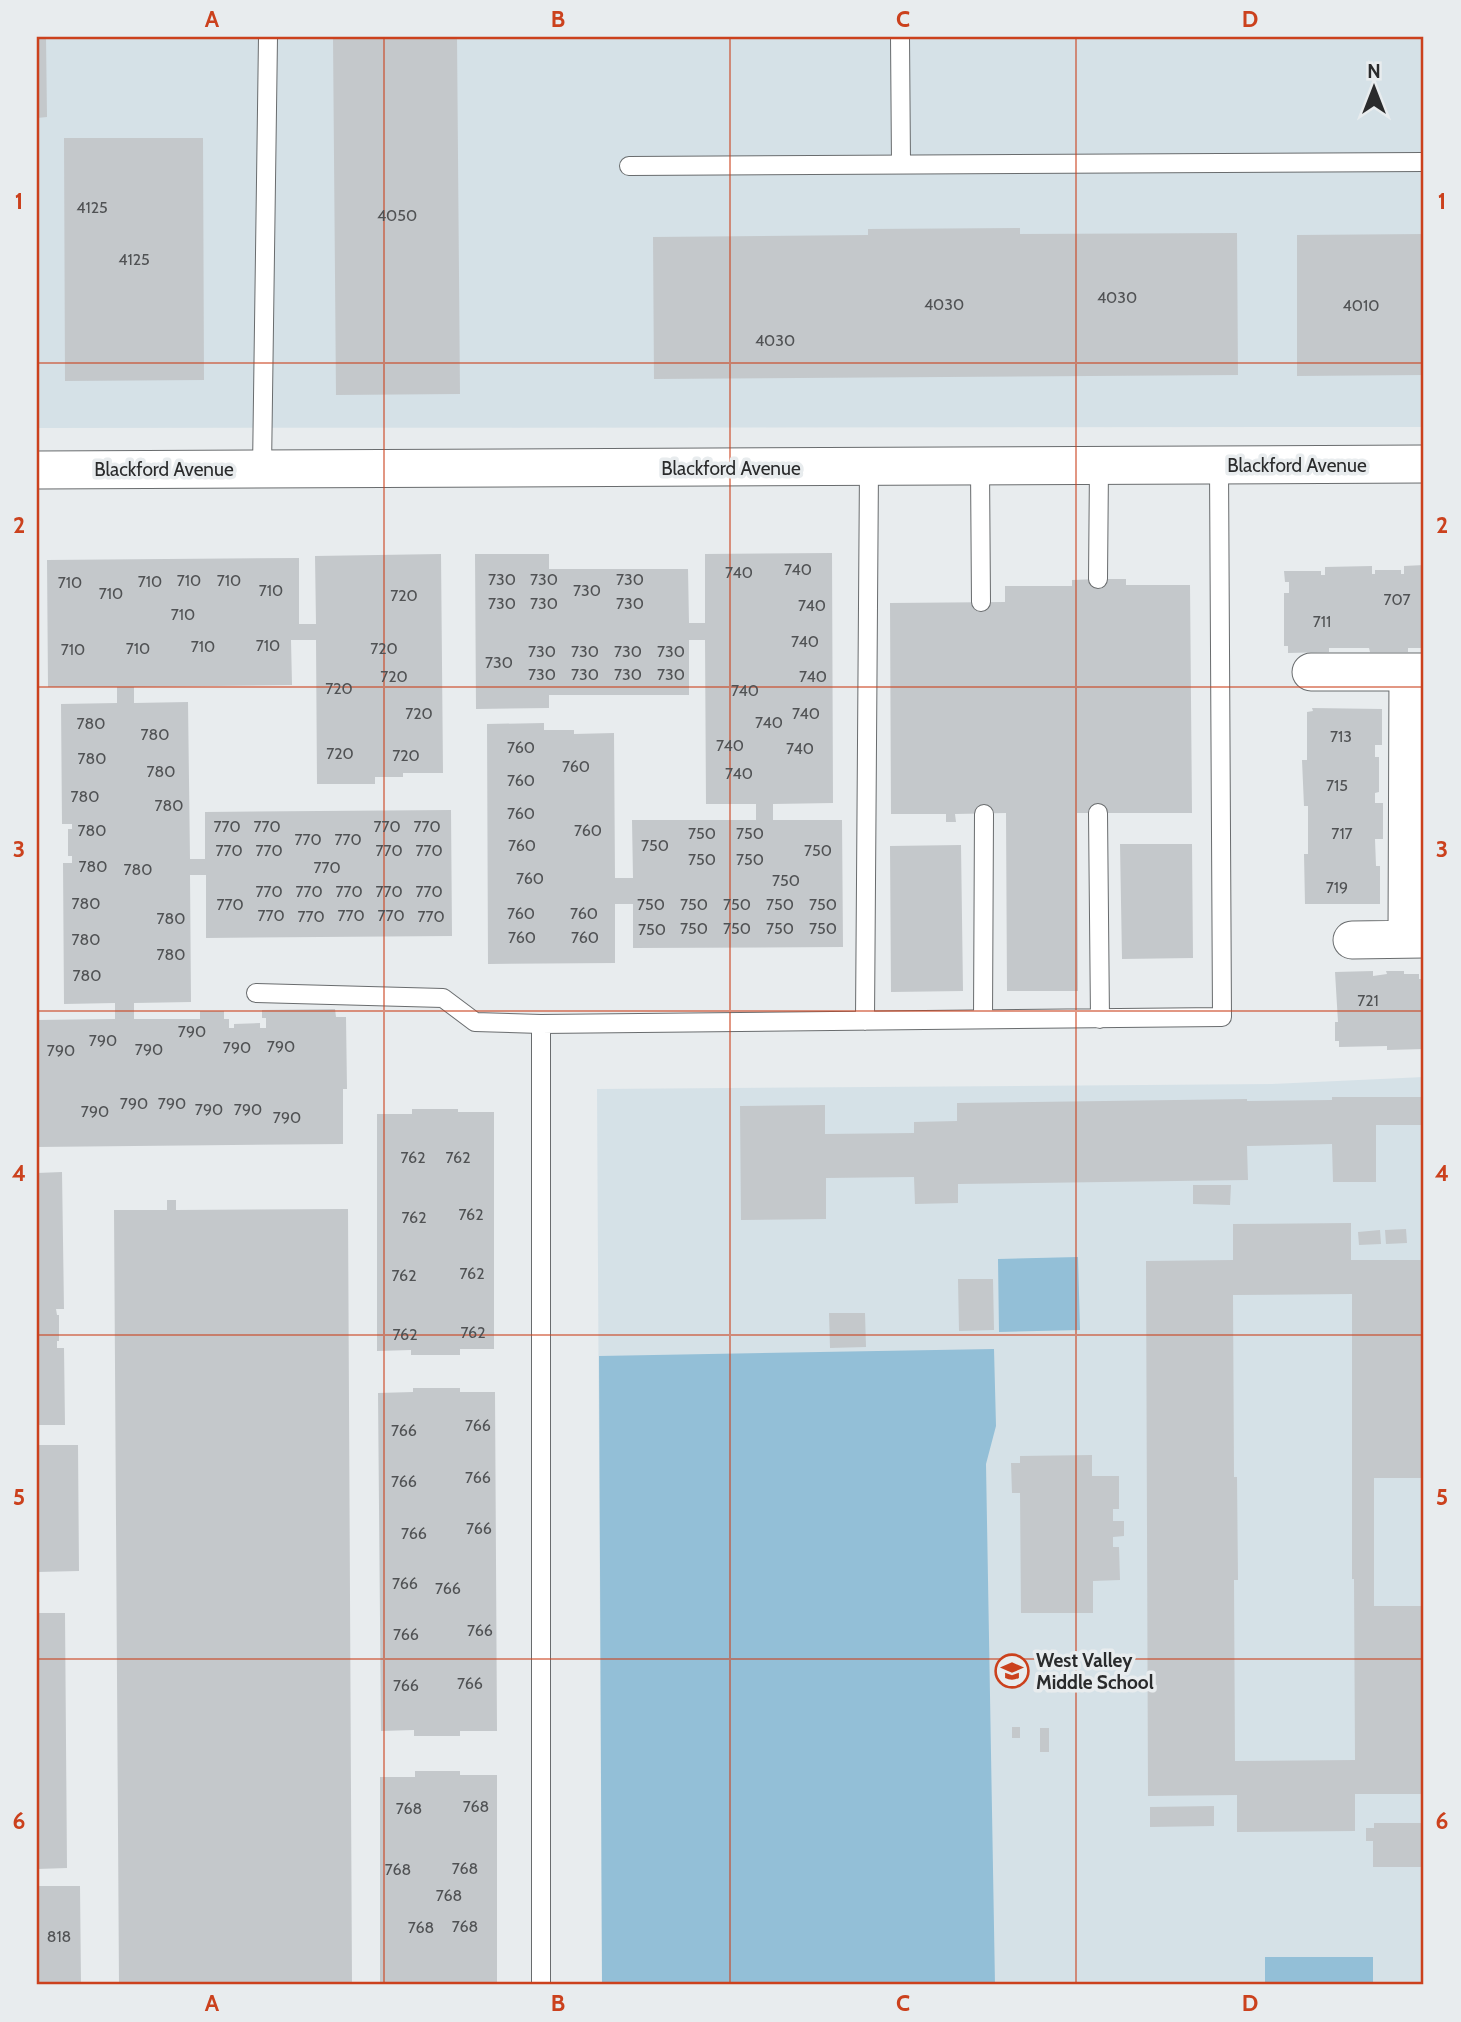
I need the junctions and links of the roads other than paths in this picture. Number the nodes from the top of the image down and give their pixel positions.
1 (268, 37) edge
2 (900, 37) edge
3 (1424, 162) edge
4 (901, 164) junction
5 (629, 166) dead end
6 (1424, 464) edge
7 (1099, 466) junction
8 (1219, 466) junction
9 (869, 467) junction
10 (980, 467) junction
11 (262, 469) junction
12 (37, 470) edge
13 (1098, 579) dead end
14 (981, 602) dead end
15 (1311, 672) dead end
16 (1416, 672) edge
17 (1098, 813) dead end
18 (984, 814) dead end
19 (1416, 939) edge
20 (1352, 940) dead end
21 (256, 993) dead end
22 (1100, 1018) junction
23 (983, 1019) junction
24 (865, 1021) junction
25 (541, 1024) junction
26 (541, 1985) edge

1 - 11 lane
2 - 4 lane
3 - 4 lane
4 - 5 lane
6 - 8 street, Blackford Avenue
7 - 8 street, Blackford Avenue
7 - 10 street, Blackford Avenue
7 - 13 lane
8 - 22 lane
9 - 10 street, Blackford Avenue
9 - 11 street, Blackford Avenue
9 - 24 lane
10 - 14 lane
11 - 12 street, Blackford Avenue
15 - 16 street
16 - 19 street
17 - 22 lane
18 - 23 lane
19 - 20 street
21 - 25 lane
22 - 23 lane
23 - 24 lane
24 - 25 lane
25 - 26 lane

